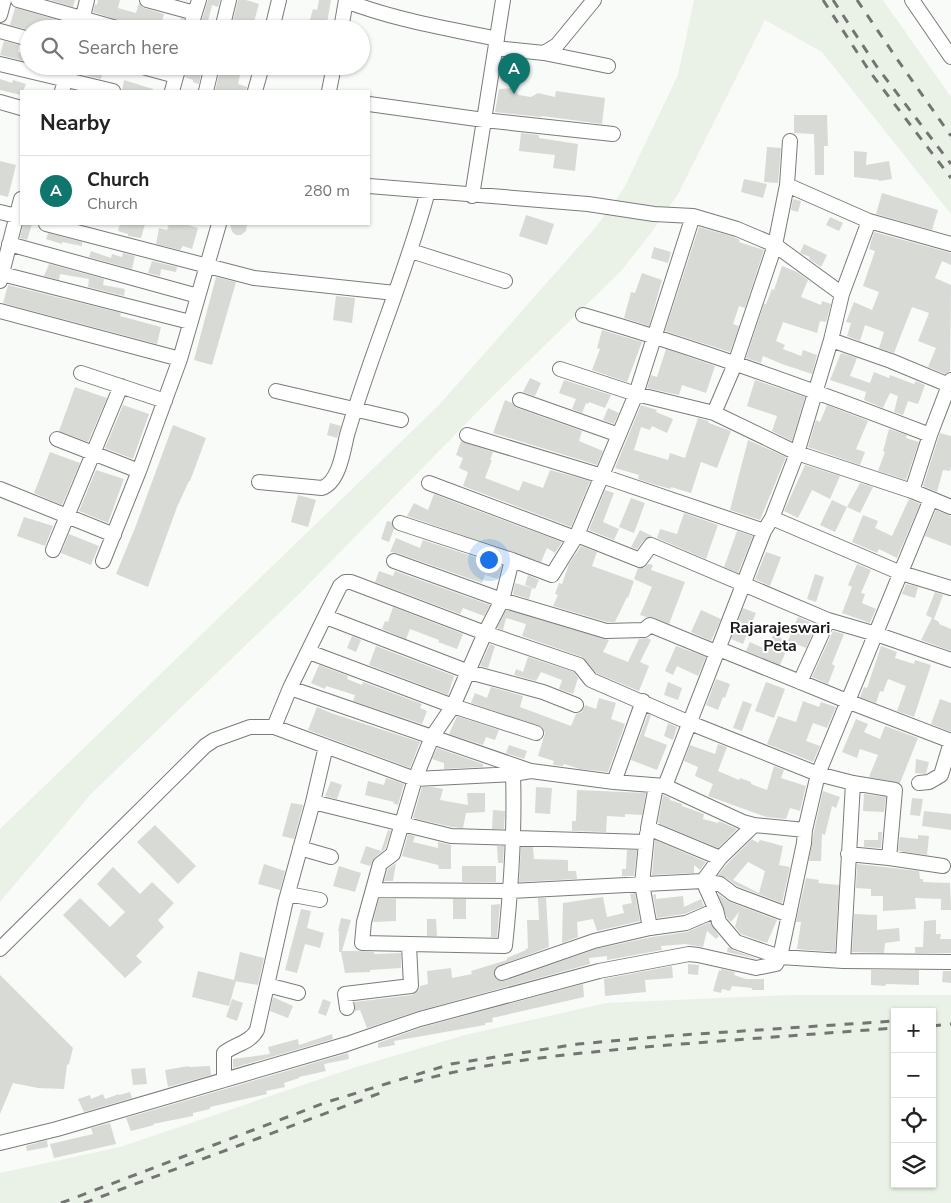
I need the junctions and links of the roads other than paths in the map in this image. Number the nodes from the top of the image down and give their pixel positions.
1 (4, 0) edge
2 (18, 0) edge
3 (87, 0) edge
4 (148, 0) edge
5 (229, 0) edge
6 (279, 0) edge
7 (346, 0) edge
8 (503, 0) edge
9 (594, 0) edge
10 (912, 0) edge
11 (197, 6) edge
12 (0, 15) edge
13 (73, 20) edge
14 (82, 20) edge
15 (193, 20) edge
16 (224, 20) edge
17 (274, 20) edge
18 (343, 20) edge
19 (0, 31) edge
20 (20, 37) edge
21 (496, 44) junction
22 (544, 53) junction
23 (951, 58) edge
24 (0, 64) edge
25 (608, 66) dead end
26 (20, 69) edge
27 (48, 75) edge
28 (176, 75) edge
29 (210, 75) edge
30 (259, 75) edge
31 (332, 75) edge
32 (66, 79) edge
33 (109, 90) edge
34 (172, 90) edge
35 (206, 90) edge
36 (255, 90) edge
37 (329, 90) edge
38 (0, 102) edge
39 (370, 104) edge
40 (20, 108) edge
41 (484, 120) junction
42 (613, 134) dead end
43 (790, 141) dead end
44 (787, 185) junction
45 (370, 186) edge
46 (428, 192) junction
47 (472, 196) junction
48 (0, 212) edge
49 (692, 216) junction
50 (19, 217) edge
51 (869, 221) junction
52 (50, 225) edge
53 (217, 225) edge
54 (10, 244) junction
55 (951, 244) edge
56 (775, 245) junction
57 (411, 251) junction
58 (207, 265) junction
59 (1, 277) edge
60 (505, 281) dead end
61 (395, 293) junction
62 (842, 294) junction
63 (198, 296) junction
64 (0, 311) edge
65 (583, 315) dead end
66 (190, 322) junction
67 (655, 335) junction
68 (831, 340) junction
69 (180, 359) junction
70 (735, 364) junction
71 (560, 369) dead end
72 (81, 373) dead end
73 (950, 383) edge
74 (121, 386) junction
75 (276, 391) dead end
76 (816, 391) junction
77 (636, 394) junction
78 (520, 400) dead end
79 (165, 401) junction
80 (355, 408) junction
81 (714, 413) junction
82 (400, 420) dead end
83 (467, 435) dead end
84 (619, 435) junction
85 (930, 435) junction
86 (57, 439) dead end
87 (93, 453) junction
88 (797, 453) junction
89 (139, 471) junction
90 (602, 476) junction
91 (259, 482) dead end
92 (429, 482) dead end
93 (0, 489) edge
94 (912, 491) junction
95 (931, 499) junction
96 (950, 505) edge
97 (67, 516) junction
98 (772, 518) junction
99 (400, 523) dead end
100 (764, 531) junction
101 (114, 535) junction
102 (576, 537) junction
103 (53, 550) dead end
104 (512, 560) junction
105 (103, 561) dead end
106 (394, 561) dead end
107 (901, 573) junction
108 (745, 584) junction
109 (951, 588) edge
110 (502, 600) junction
111 (326, 617) junction
112 (828, 620) junction
113 (485, 634) junction
114 (876, 634) junction
115 (718, 651) junction
116 (309, 652) junction
117 (951, 660) edge
118 (469, 672) junction
119 (800, 682) junction
120 (290, 688) junction
121 (643, 701) junction
122 (847, 702) junction
123 (576, 705) dead end
124 (453, 706) junction
125 (690, 723) junction
126 (274, 727) junction
127 (536, 733) dead end
128 (432, 737) junction
129 (951, 741) edge
130 (326, 746) junction
131 (531, 771) junction
132 (513, 774) junction
133 (818, 774) junction
134 (416, 779) junction
135 (614, 782) junction
136 (853, 783) junction
137 (919, 783) dead end
138 (661, 786) junction
139 (313, 802) junction
140 (402, 825) junction
141 (754, 825) junction
142 (804, 830) junction
143 (647, 835) junction
144 (512, 838) junction
145 (300, 848) junction
146 (848, 854) junction
147 (331, 857) dead end
148 (720, 858) junction
149 (889, 858) junction
150 (943, 866) dead end
151 (703, 881) junction
152 (642, 884) junction
153 (372, 890) junction
154 (511, 891) junction
155 (288, 894) junction
156 (320, 900) dead end
157 (716, 910) junction
158 (789, 915) junction
159 (650, 928) junction
160 (409, 945) junction
161 (0, 949) edge
162 (780, 957) junction
163 (843, 961) junction
164 (951, 962) edge
165 (502, 973) dead end
166 (267, 985) junction
167 (298, 993) dead end
168 (347, 1008) dead end
169 (224, 1080) junction
170 (0, 1143) edge

1 - 12 street
2 - 13 street
3 - 14 street
4 - 11 street
5 - 16 street
6 - 17 street
7 - 18 street
7 - 21 street
8 - 21 street
9 - 22 street
10 - 23 street
11 - 15 street
19 - 20 street
21 - 22 street
21 - 41 street
22 - 25 street
24 - 26 street
27 - 32 street
28 - 34 street
29 - 35 street
30 - 36 street
31 - 37 street
32 - 33 street
38 - 40 street
39 - 41 street
41 - 42 street
41 - 47 street
43 - 44 street
44 - 51 street
44 - 56 street
45 - 46 street
46 - 47 street
46 - 57 street
47 - 49 street
48 - 50 street
49 - 56 street
49 - 67 street
50 - 54 street
51 - 55 street
51 - 62 street
52 - 58 street
53 - 58 street
54 - 59 street
54 - 63 street
56 - 62 street
56 - 70 street
57 - 60 street
57 - 61 street
58 - 61 street
58 - 63 street
59 - 66 street
61 - 80 street
62 - 68 street
63 - 66 street
64 - 69 street
65 - 67 street
66 - 69 street
67 - 70 street
67 - 77 street
68 - 73 street
68 - 76 street
69 - 79 street
70 - 76 street
70 - 81 street
71 - 77 street
72 - 74 street
73 - 85 street
74 - 79 street
74 - 87 street
75 - 80 street
76 - 85 street
76 - 88 street
77 - 81 street
77 - 84 street
78 - 84 street
79 - 89 street
80 - 82 street
80 - 91 street
81 - 88 street
83 - 90 street
84 - 90 street
85 - 94 street
86 - 87 street
87 - 89 street
87 - 97 street
88 - 94 street
88 - 98 street
89 - 101 street
90 - 100 street
90 - 102 street
92 - 102 street
93 - 97 street
94 - 95 street
95 - 96 street
95 - 107 street
97 - 101 street
97 - 103 street
98 - 100 street
98 - 107 street
99 - 104 street
100 - 108 street
101 - 105 street
102 - 104 street
102 - 108 street
104 - 110 street
106 - 110 street
107 - 109 street
107 - 114 street
108 - 112 street
108 - 115 street
110 - 113 street
110 - 115 street
111 - 113 street
111 - 116 street
111 - 118 street
112 - 114 street
112 - 119 street
113 - 118 street
113 - 121 street
114 - 117 street
114 - 122 street
115 - 119 street
115 - 125 street
116 - 120 street
116 - 124 street
118 - 123 street
118 - 124 street
119 - 122 street
120 - 126 street
120 - 128 street
121 - 125 street
121 - 135 street
122 - 129 street
122 - 133 street
124 - 127 street
124 - 128 street
125 - 133 street
125 - 138 street
126 - 130 street
126 - 161 street
128 - 131 street
128 - 134 street
129 - 137 street
130 - 134 street
130 - 139 street
131 - 132 street
131 - 135 street
132 - 134 street
132 - 144 street
133 - 136 street
133 - 142 street
134 - 140 street
135 - 138 street
136 - 146 street
136 - 149 street
138 - 141 street
138 - 143 street
139 - 140 street
139 - 145 street
140 - 144 street
140 - 153 street
141 - 142 street
141 - 148 street
142 - 158 street
143 - 144 street
143 - 148 street
143 - 152 street
144 - 154 street
145 - 147 street
145 - 155 street
146 - 149 street
146 - 163 street
148 - 151 street
149 - 150 street
151 - 152 street
151 - 157 street
151 - 158 street
152 - 154 street
152 - 159 street
153 - 154 street
153 - 160 street
154 - 160 street
155 - 156 street
155 - 166 street
157 - 159 street
157 - 162 street
158 - 162 street
159 - 165 street
160 - 168 street
162 - 163 street
162 - 169 street
163 - 164 street
166 - 167 street
166 - 169 street
169 - 170 street

